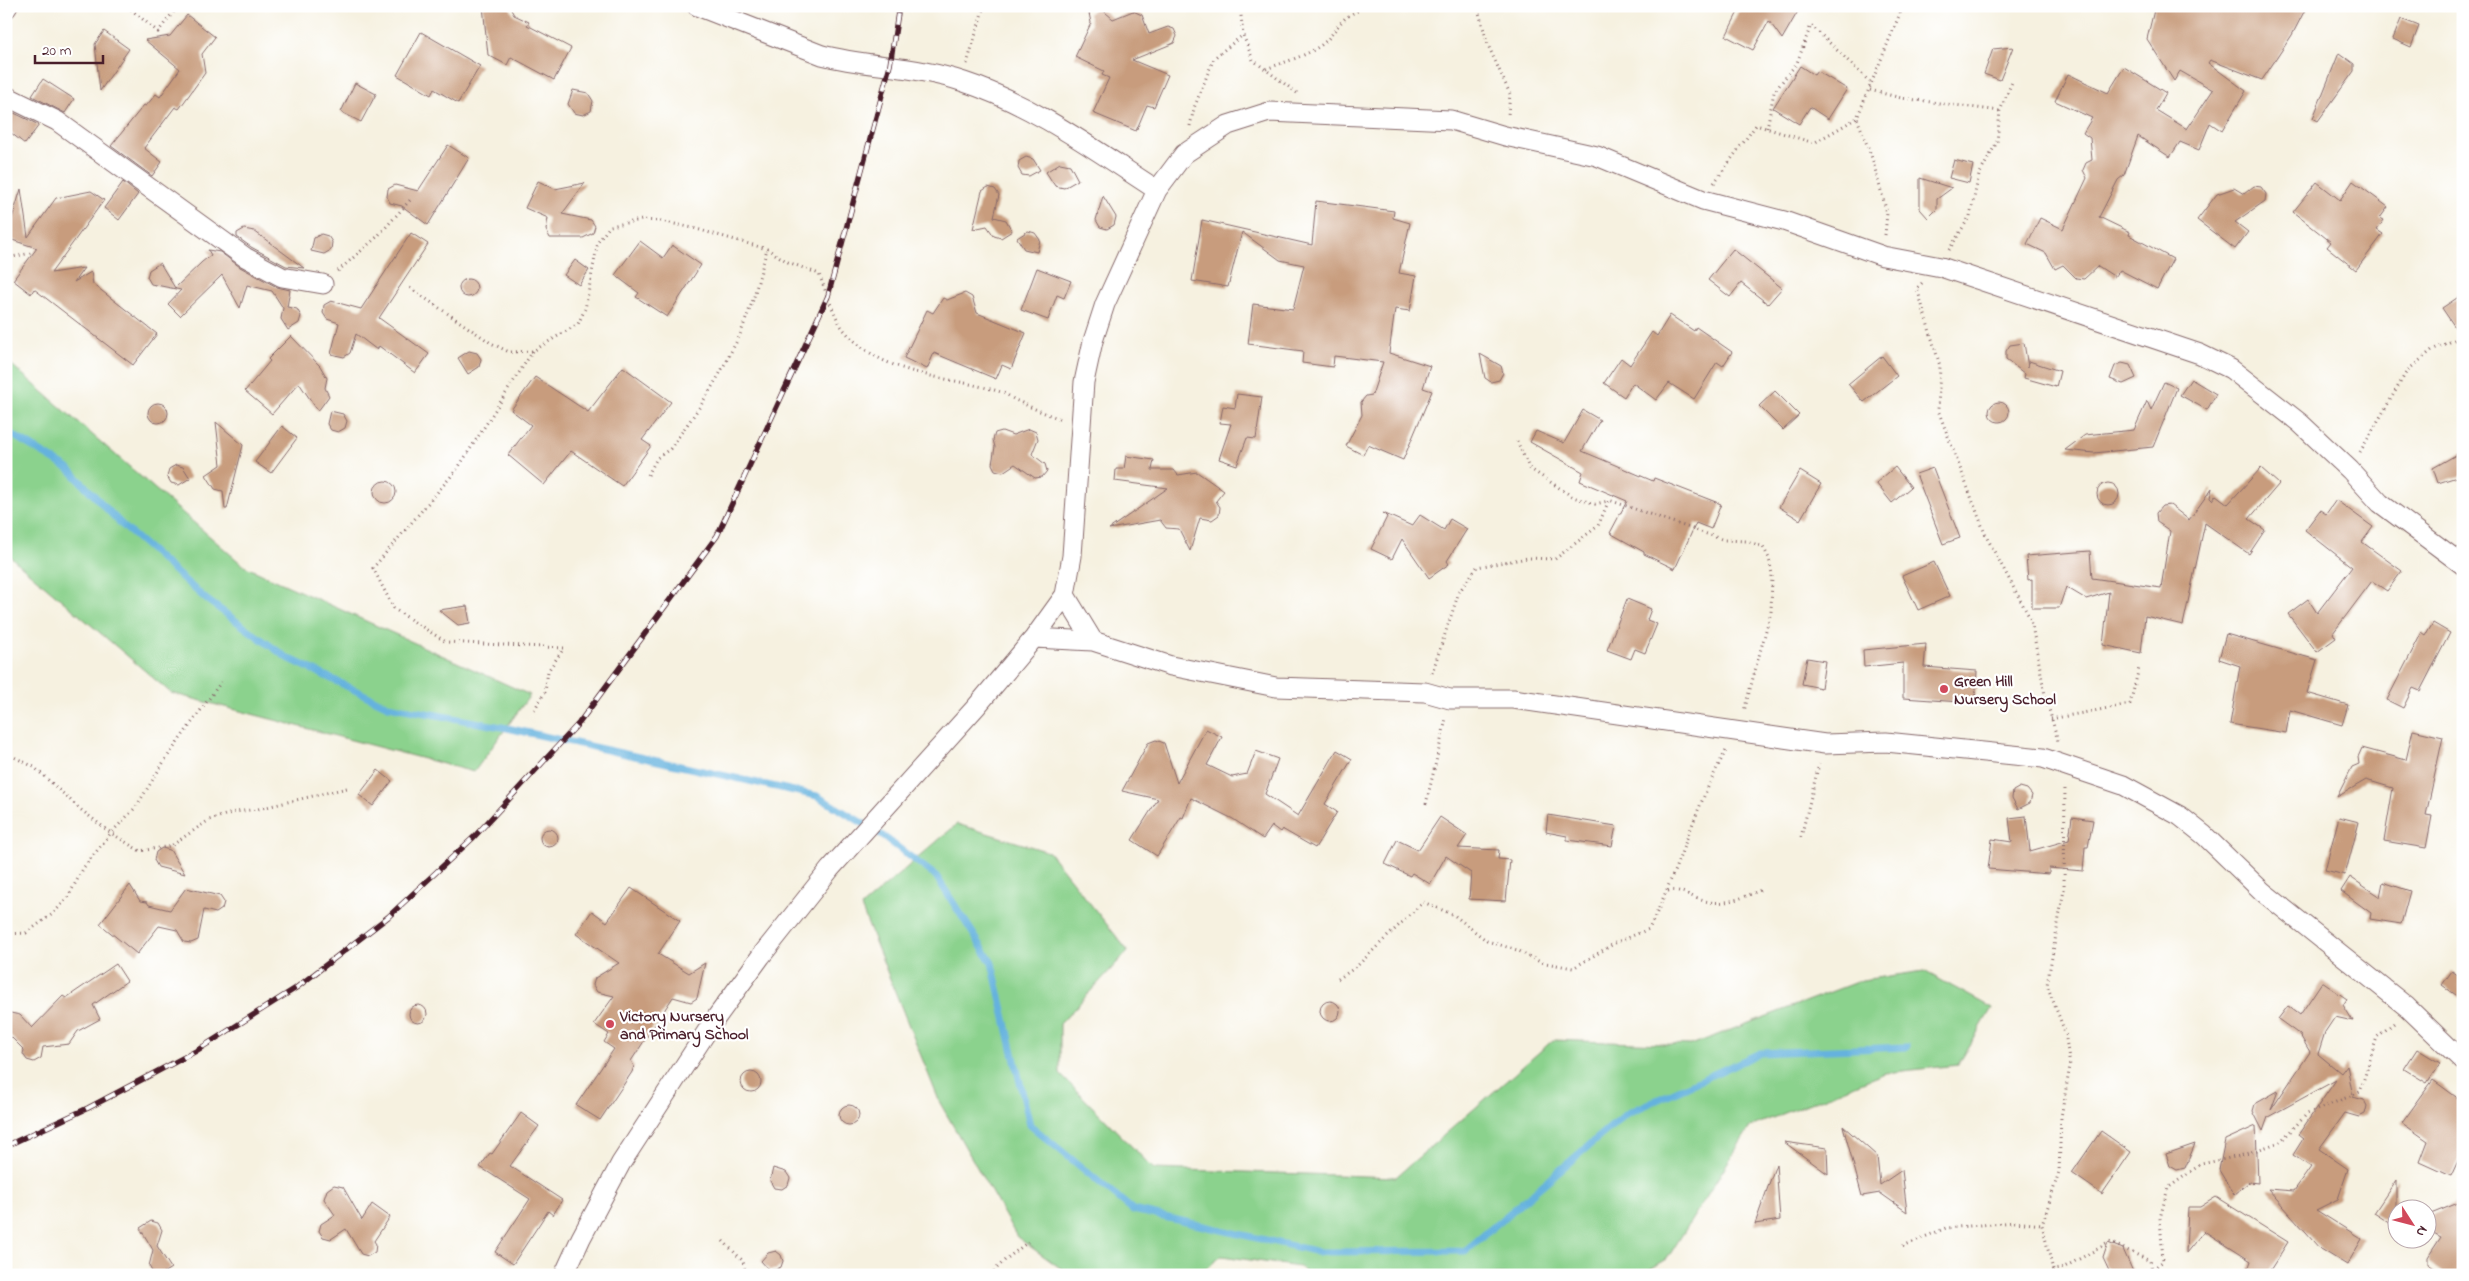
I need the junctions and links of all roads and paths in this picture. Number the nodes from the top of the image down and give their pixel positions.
1 (127, 6) edge
2 (178, 6) edge
3 (697, 6) edge
4 (984, 6) edge
5 (1240, 6) edge
6 (1903, 6) edge
7 (2384, 6) edge
8 (2404, 6) edge
9 (1360, 10) dead end
10 (1478, 10) dead end
11 (1243, 35) junction
12 (1266, 69) junction
13 (962, 81) junction
14 (2012, 82) dead end
15 (1872, 84) junction
16 (1870, 90) junction
17 (6, 96) edge
18 (2000, 111) junction
19 (1316, 114) junction
20 (1857, 118) junction
21 (1767, 128) junction
22 (1505, 136) junction
23 (1184, 154) junction
24 (1157, 190) junction
25 (412, 198) dead end
26 (1703, 200) junction
27 (767, 249) junction
28 (31, 252) dead end
29 (1883, 256) junction
30 (6, 261) edge
31 (1941, 267) junction
32 (323, 284) joint
33 (410, 288) dead end
34 (2463, 336) edge
35 (532, 351) junction
36 (1080, 424) junction
37 (1517, 441) dead end
38 (2350, 470) junction
39 (648, 475) dead end
40 (1609, 500) junction
41 (2463, 565) edge
42 (1065, 595) junction
43 (1034, 638) junction
44 (1093, 640) junction
45 (2140, 668) dead end
46 (221, 682) dead end
47 (1425, 692) junction
48 (1450, 699) junction
49 (534, 710) dead end
50 (2051, 719) junction
51 (1738, 731) junction
52 (1824, 744) junction
53 (6, 753) edge
54 (2065, 764) junction
55 (347, 788) dead end
56 (1426, 804) dead end
57 (111, 833) junction
58 (1801, 837) dead end
59 (1763, 889) dead end
60 (1668, 891) junction
61 (6, 934) edge
62 (1338, 979) dead end
63 (2407, 1007) junction
64 (2463, 1061) edge
65 (2042, 1225) junction
66 (723, 1241) dead end
67 (1028, 1242) dead end
68 (1903, 1246) dead end
69 (1810, 1266) dead end
70 (2053, 1270) junction
71 (564, 1275) edge
72 (746, 1275) edge
73 (990, 1275) edge
74 (1808, 1275) edge
75 (2049, 1275) edge

1 - 2 path
3 - 13 street
4 - 13 path
5 - 11 path
6 - 15 path
7 - 8 path
9 - 12 path
10 - 22 path
11 - 12 path
11 - 23 path
12 - 19 path
13 - 24 street
14 - 18 path
15 - 16 path
15 - 21 path
16 - 18 path
16 - 20 path
17 - 32 street
18 - 31 path
19 - 22 street
19 - 23 street
20 - 21 path
20 - 29 path
21 - 26 path
22 - 26 street
23 - 24 street
24 - 36 street
25 - 32 path
26 - 29 street
27 - 35 path
27 - 36 path
27 - 39 path
28 - 30 path
29 - 31 street
31 - 38 street
31 - 50 path
33 - 35 path
34 - 38 path
35 - 49 path
36 - 42 street
37 - 40 path
38 - 41 street
40 - 47 path
40 - 51 path
42 - 43 street
42 - 44 street
43 - 44 street
43 - 71 street
44 - 47 street
45 - 50 path
46 - 57 path
47 - 48 street
48 - 51 street
48 - 56 path
50 - 54 path
51 - 52 street
51 - 60 path
52 - 54 street
52 - 58 path
53 - 57 path
54 - 63 street
54 - 65 path
55 - 57 path
57 - 61 path
59 - 60 path
60 - 62 path
63 - 64 street
63 - 70 path
65 - 68 path
65 - 70 path
66 - 72 path
67 - 73 path
69 - 74 path
70 - 75 path

